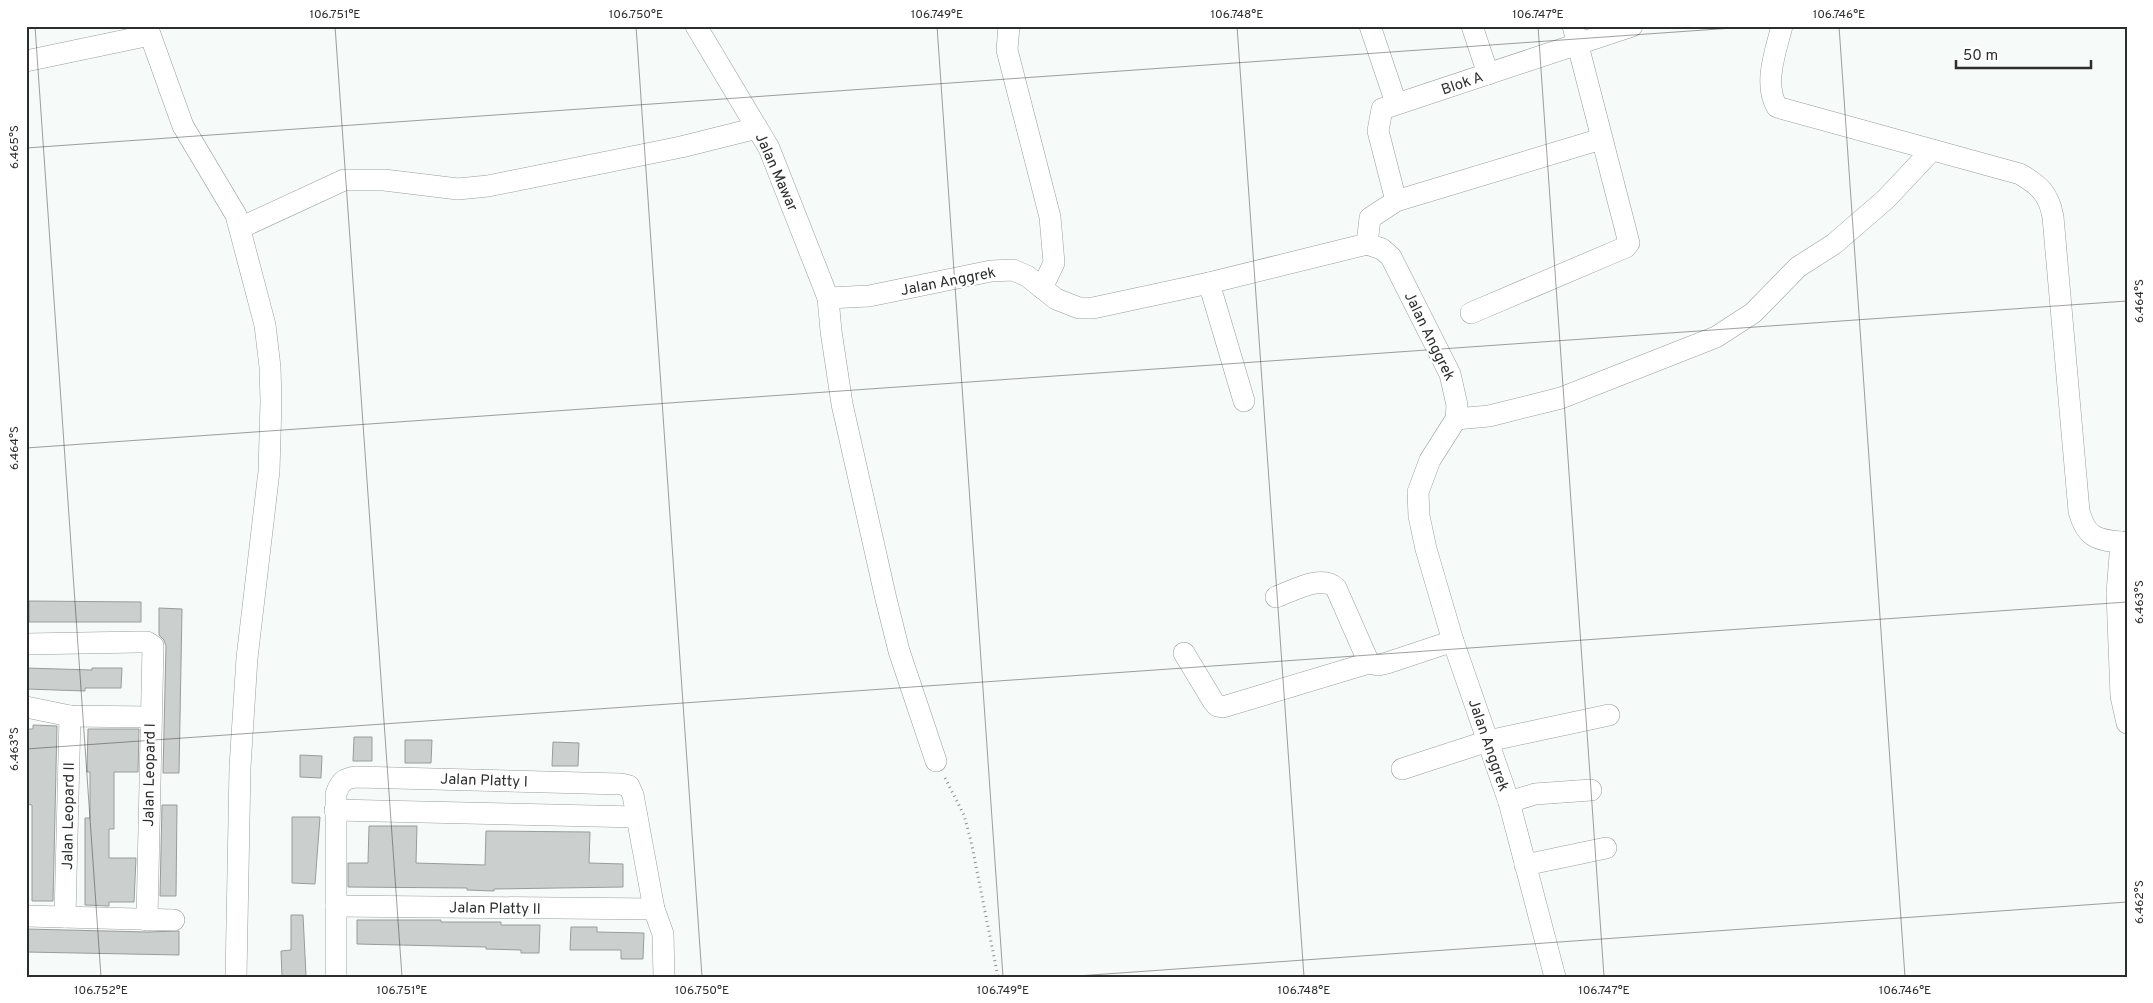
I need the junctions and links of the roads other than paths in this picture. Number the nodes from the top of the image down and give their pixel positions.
1 (696, 26) edge
2 (1009, 26) edge
3 (1370, 26) edge
4 (1472, 26) edge
5 (1632, 26) edge
6 (1782, 26) edge
7 (148, 31) edge
8 (1576, 36) edge
9 (26, 62) edge
10 (1488, 74) junction
11 (1396, 103) junction
12 (757, 128) junction
13 (1601, 139) junction
14 (1932, 150) junction
15 (1396, 201) junction
16 (240, 228) junction
17 (1367, 244) junction
18 (1209, 283) junction
19 (1042, 288) junction
20 (828, 298) junction
21 (1471, 314) dead end
22 (1244, 402) dead end
23 (1456, 419) junction
24 (2124, 543) edge
25 (1276, 597) dead end
26 (1453, 641) junction
27 (26, 644) edge
28 (1184, 653) dead end
29 (1369, 663) junction
30 (26, 707) edge
31 (1609, 715) dead end
32 (70, 716) junction
33 (150, 718) junction
34 (2127, 723) edge
35 (1488, 741) junction
36 (936, 761) road end
37 (1402, 768) dead end
38 (1591, 790) dead end
39 (1509, 802) junction
40 (335, 810) junction
41 (637, 817) junction
42 (1606, 848) dead end
43 (1525, 864) junction
44 (336, 906) junction
45 (654, 909) junction
46 (26, 916) edge
47 (65, 917) junction
48 (147, 920) junction
49 (174, 920) dead end
50 (236, 977) edge
51 (336, 977) edge
52 (664, 977) edge
53 (1555, 977) edge

1 - 12 street, Jalan Mawar
2 - 19 street
3 - 11 street
4 - 10 street
5 - 8 street, Blok A
6 - 14 street
7 - 9 street
7 - 16 street
8 - 10 street, Blok A
8 - 13 street
10 - 11 street, Blok A
11 - 15 street
12 - 16 street
12 - 20 street, Jalan Mawar
13 - 15 street
13 - 21 street
14 - 23 street
14 - 24 street
15 - 17 street
16 - 50 street
17 - 18 street, Jalan Anggrek
17 - 23 street, Jalan Anggrek
18 - 19 street, Jalan Anggrek
18 - 22 street
19 - 20 street, Jalan Anggrek
20 - 36 street, Jalan Mawar
23 - 26 street, Jalan Anggrek
24 - 34 street
25 - 29 street
26 - 29 street
26 - 35 street, Jalan Anggrek
27 - 33 street, Jalan Leopard I
28 - 29 street
30 - 32 street
31 - 35 street
32 - 33 street
32 - 47 street, Jalan Leopard II
33 - 48 street, Jalan Leopard I
35 - 37 street
35 - 39 street, Jalan Anggrek
38 - 39 street
39 - 43 street, Jalan Anggrek
40 - 41 street
40 - 41 street, Jalan Platty I
40 - 44 street, Jalan Platty I
41 - 45 street, Jalan Platty I
42 - 43 street
43 - 53 street, Jalan Anggrek
44 - 45 street, Jalan Platty II
44 - 51 street, Jalan Platty I
45 - 52 street, Jalan Platty I
46 - 47 street
47 - 48 street
48 - 49 street

